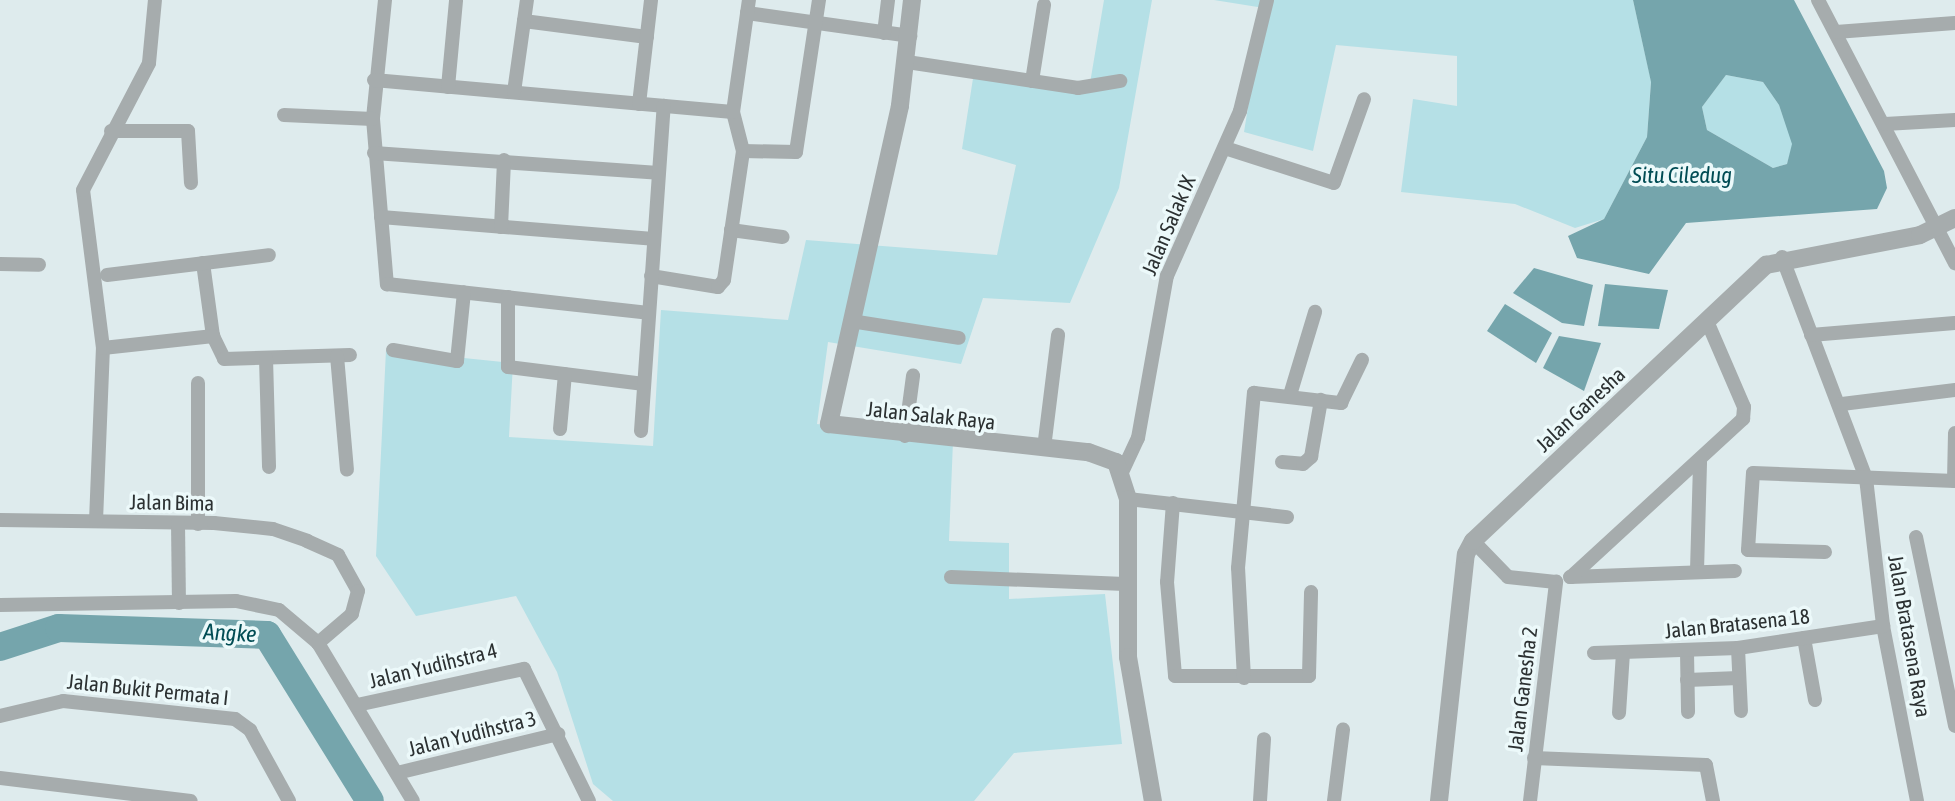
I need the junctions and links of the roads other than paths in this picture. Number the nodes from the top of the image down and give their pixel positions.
1 (155, 0) edge
2 (385, 0) edge
3 (456, 0) edge
4 (527, 0) edge
5 (651, 0) edge
6 (819, 0) edge
7 (888, 0) edge
8 (912, 0) edge
9 (1266, 0) edge
10 (1818, 0) edge
11 (1044, 5) dead end
12 (748, 7) edge
13 (524, 21) junction
14 (1955, 23) edge
15 (816, 24) junction
16 (1836, 32) junction
17 (884, 33) junction
18 (910, 36) junction
19 (647, 37) junction
20 (907, 62) junction
21 (374, 80) junction
22 (1032, 81) junction
23 (1120, 81) dead end
24 (448, 87) junction
25 (514, 92) junction
26 (1364, 99) dead end
27 (639, 104) junction
28 (664, 106) junction
29 (733, 112) junction
30 (284, 115) dead end
31 (373, 118) junction
32 (1955, 120) edge
33 (1885, 124) junction
34 (111, 131) junction
35 (1225, 148) junction
36 (743, 151) junction
37 (374, 153) junction
38 (505, 160) junction
39 (658, 173) junction
40 (191, 183) dead end
41 (381, 217) junction
42 (1948, 222) edge
43 (501, 227) junction
44 (731, 230) junction
45 (783, 237) dead end
46 (653, 239) junction
47 (269, 255) dead end
48 (1782, 257) junction
49 (203, 263) junction
50 (1955, 263) edge
51 (0, 264) edge
52 (39, 265) dead end
53 (107, 275) dead end
54 (651, 276) junction
55 (464, 292) junction
56 (508, 297) junction
57 (1315, 312) dead end
58 (648, 313) junction
59 (851, 321) junction
60 (1707, 321) junction
61 (1955, 323) edge
62 (1058, 335) dead end
63 (1811, 335) junction
64 (213, 336) junction
65 (959, 338) dead end
66 (103, 348) junction
67 (393, 350) dead end
68 (266, 358) junction
69 (1362, 360) dead end
70 (565, 374) junction
71 (913, 376) dead end
72 (198, 383) dead end
73 (644, 384) junction
74 (1955, 390) edge
75 (1290, 395) junction
76 (1321, 400) junction
77 (1842, 404) junction
78 (560, 429) dead end
79 (641, 431) dead end
80 (1955, 433) edge
81 (905, 436) junction
82 (1044, 448) junction
83 (1282, 462) dead end
84 (1700, 462) junction
85 (269, 467) dead end
86 (347, 470) dead end
87 (1123, 470) junction
88 (1866, 478) junction
89 (1954, 481) edge
90 (1128, 499) junction
91 (1173, 503) junction
92 (1241, 510) junction
93 (1287, 517) dead end
94 (0, 520) edge
95 (96, 522) junction
96 (178, 523) junction
97 (198, 524) junction
98 (1916, 537) dead end
99 (1473, 541) junction
100 (1825, 552) dead end
101 (1735, 571) dead end
102 (1697, 572) junction
103 (951, 577) dead end
104 (1571, 577) junction
105 (1556, 582) junction
106 (1125, 584) junction
107 (1311, 592) dead end
108 (179, 603) junction
109 (0, 605) edge
110 (1883, 626) junction
111 (1804, 638) junction
112 (318, 643) junction
113 (1738, 648) junction
114 (1687, 652) junction
115 (1594, 653) dead end
116 (1623, 653) junction
117 (1244, 678) junction
118 (1739, 678) junction
119 (1687, 680) junction
120 (1815, 700) dead end
121 (357, 705) junction
122 (1741, 711) dead end
123 (1688, 712) dead end
124 (1619, 713) dead end
125 (0, 716) edge
126 (1955, 726) edge
127 (1343, 730) dead end
128 (558, 734) junction
129 (1264, 739) dead end
130 (1534, 758) junction
131 (397, 773) junction
132 (0, 778) edge
133 (191, 801) edge
134 (289, 801) edge
135 (413, 801) edge
136 (589, 801) edge
137 (1153, 801) edge
138 (1260, 801) edge
139 (1334, 801) edge
140 (1439, 801) edge
141 (1530, 801) edge
142 (1713, 801) edge
143 (1917, 801) edge

1 - 34 street
2 - 21 street
3 - 24 street
4 - 13 street
5 - 19 street
6 - 15 street
7 - 17 street
8 - 18 street, Jalan Salak Raya
9 - 35 street, Jalan Salak IX
10 - 16 street
11 - 22 street
12 - 15 street
12 - 29 street
13 - 19 street
13 - 25 street
14 - 16 street
15 - 17 street
15 - 36 street
16 - 33 street
17 - 18 street
18 - 20 street, Jalan Salak Raya
19 - 27 street
20 - 22 street
20 - 59 street, Jalan Salak Raya
21 - 24 street
21 - 31 street
22 - 23 street
24 - 25 street
25 - 27 street
26 - 35 street
27 - 28 street
28 - 29 street
28 - 39 street
29 - 36 street
30 - 31 street
31 - 37 street
32 - 33 street
33 - 42 street
34 - 40 street
34 - 66 street
35 - 87 street, Jalan Salak IX
36 - 44 street
37 - 38 street
37 - 41 street
38 - 39 street
38 - 43 street
39 - 46 street
41 - 43 street
41 - 55 street
42 - 48 street, Jalan Ganesha
42 - 50 street
43 - 46 street
44 - 45 street
44 - 54 street
46 - 54 street
47 - 49 street
48 - 60 street, Jalan Ganesha
48 - 63 street, Jalan Bratasena Raya
49 - 53 street
49 - 64 street
51 - 52 street
54 - 58 street
55 - 56 street
55 - 67 street
56 - 58 street
56 - 70 street
57 - 75 street
58 - 73 street
59 - 65 street
59 - 81 street, Jalan Salak Raya
60 - 84 street
60 - 99 street, Jalan Ganesha
61 - 63 street
62 - 82 street
63 - 77 street, Jalan Bratasena Raya
64 - 66 street
64 - 68 street
66 - 95 street
68 - 85 street
68 - 86 street
69 - 76 street
70 - 73 street
70 - 78 street
71 - 81 street
72 - 97 street
73 - 79 street
74 - 77 street
75 - 76 street
75 - 92 street
76 - 83 street
77 - 88 street, Jalan Bratasena Raya
80 - 89 street
81 - 82 street, Jalan Salak Raya
82 - 87 street, Jalan Salak Raya
84 - 102 street
84 - 104 street
87 - 90 street
88 - 89 street
88 - 100 street
88 - 110 street, Jalan Bratasena Raya
90 - 91 street
90 - 106 street
91 - 92 street
91 - 117 street
92 - 93 street
92 - 117 street
94 - 95 street, Jalan Bima
95 - 96 street, Jalan Bima
96 - 97 street, Jalan Bima
96 - 108 street
97 - 112 street, Jalan Bima
98 - 126 street
99 - 105 street
99 - 140 street
101 - 102 street
102 - 104 street
103 - 106 street
104 - 105 street
105 - 130 street, Jalan Ganesha 2
106 - 137 street
107 - 117 street
108 - 109 street
108 - 112 street
110 - 111 street, Jalan Bratasena 18
110 - 143 street, Jalan Bratasena Raya
111 - 113 street, Jalan Bratasena 18
111 - 120 street
112 - 121 street
113 - 114 street, Jalan Bratasena 18
113 - 118 street
114 - 116 street, Jalan Bratasena 18
114 - 119 street
115 - 116 street, Jalan Bratasena 18
116 - 124 street
118 - 119 street
118 - 122 street
119 - 123 street
121 - 128 street, Jalan Yudihstra 4
121 - 131 street
125 - 134 street, Jalan Bukit Permata I
127 - 139 street
128 - 131 street, Jalan Yudihstra 3
128 - 136 street
129 - 138 street
130 - 141 street, Jalan Ganesha 2
130 - 142 street
131 - 135 street
132 - 133 street

